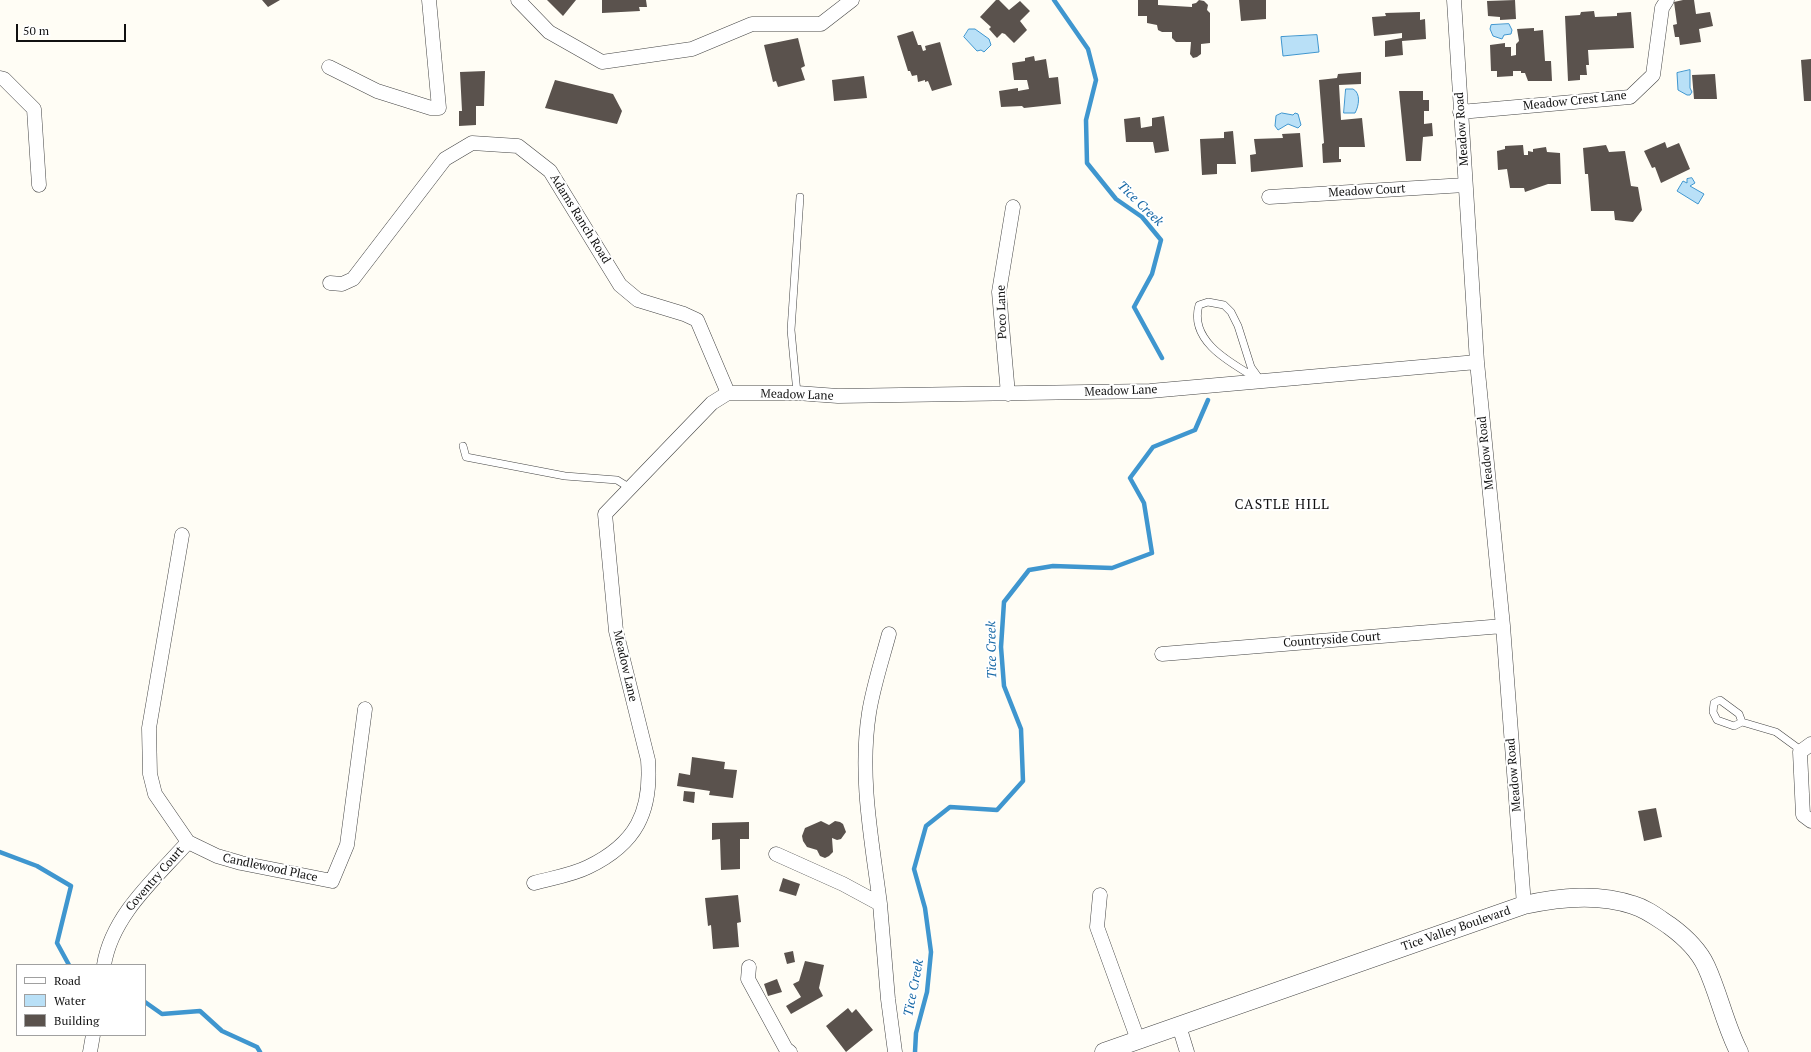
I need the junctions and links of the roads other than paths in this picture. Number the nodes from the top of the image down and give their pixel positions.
1 (429, 0) edge
2 (518, 0) edge
3 (852, 0) edge
4 (1454, 0) edge
5 (1667, 0) edge
6 (329, 67) dead end
7 (0, 78) edge
8 (1460, 112) junction
9 (39, 185) dead end
10 (1465, 185) junction
11 (1269, 196) dead end
12 (800, 198) dead end
13 (1013, 207) dead end
14 (330, 283) dead end
15 (1477, 362) junction
16 (1261, 381) junction
17 (728, 393) junction
18 (797, 393) junction
19 (1008, 394) junction
20 (463, 446) dead end
21 (630, 488) junction
22 (182, 534) dead end
23 (1503, 626) junction
24 (889, 634) dead end
25 (1162, 654) dead end
26 (365, 710) dead end
27 (1742, 722) dead end
28 (1806, 748) edge
29 (1811, 821) edge
30 (188, 842) junction
31 (776, 854) dead end
32 (534, 883) dead end
33 (1100, 895) dead end
34 (880, 904) junction
35 (1524, 905) junction
36 (104, 964) edge
37 (749, 967) dead end
38 (1179, 1026) junction
39 (92, 1036) edge
40 (1138, 1040) junction
41 (90, 1052) edge
42 (790, 1052) edge
43 (895, 1052) edge
44 (1104, 1052) edge
45 (1188, 1052) edge
46 (1739, 1052) edge

1 - 6 street
2 - 3 street
4 - 8 street, Meadow Road
5 - 8 street, Meadow Crest Lane
7 - 9 street
8 - 10 street, Meadow Road
10 - 11 street, Meadow Court
10 - 15 street, Meadow Road
12 - 18 lane
13 - 19 street, Poco Lane
14 - 17 street, Adams Ranch Road
15 - 16 street, Meadow Lane
15 - 23 street, Meadow Road
16 - 16 lane
16 - 19 street, Meadow Lane
17 - 18 street, Meadow Lane
17 - 21 street, Meadow Lane
18 - 19 street, Meadow Lane
20 - 21 lane
21 - 32 street, Meadow Lane
22 - 30 street, Coventry Court
23 - 25 street, Countryside Court
23 - 35 street, Meadow Road
24 - 34 street
26 - 30 street, Candlewood Place
27 - 28 lane
28 - 29 street
30 - 36 street, Coventry Court
31 - 34 street
33 - 40 street
34 - 43 street
35 - 38 street, Tice Valley Boulevard
35 - 46 street, Tice Valley Boulevard
37 - 42 street
38 - 40 street, Tice Valley Boulevard
38 - 45 street
39 - 41 street
40 - 44 street, Tice Valley Boulevard

